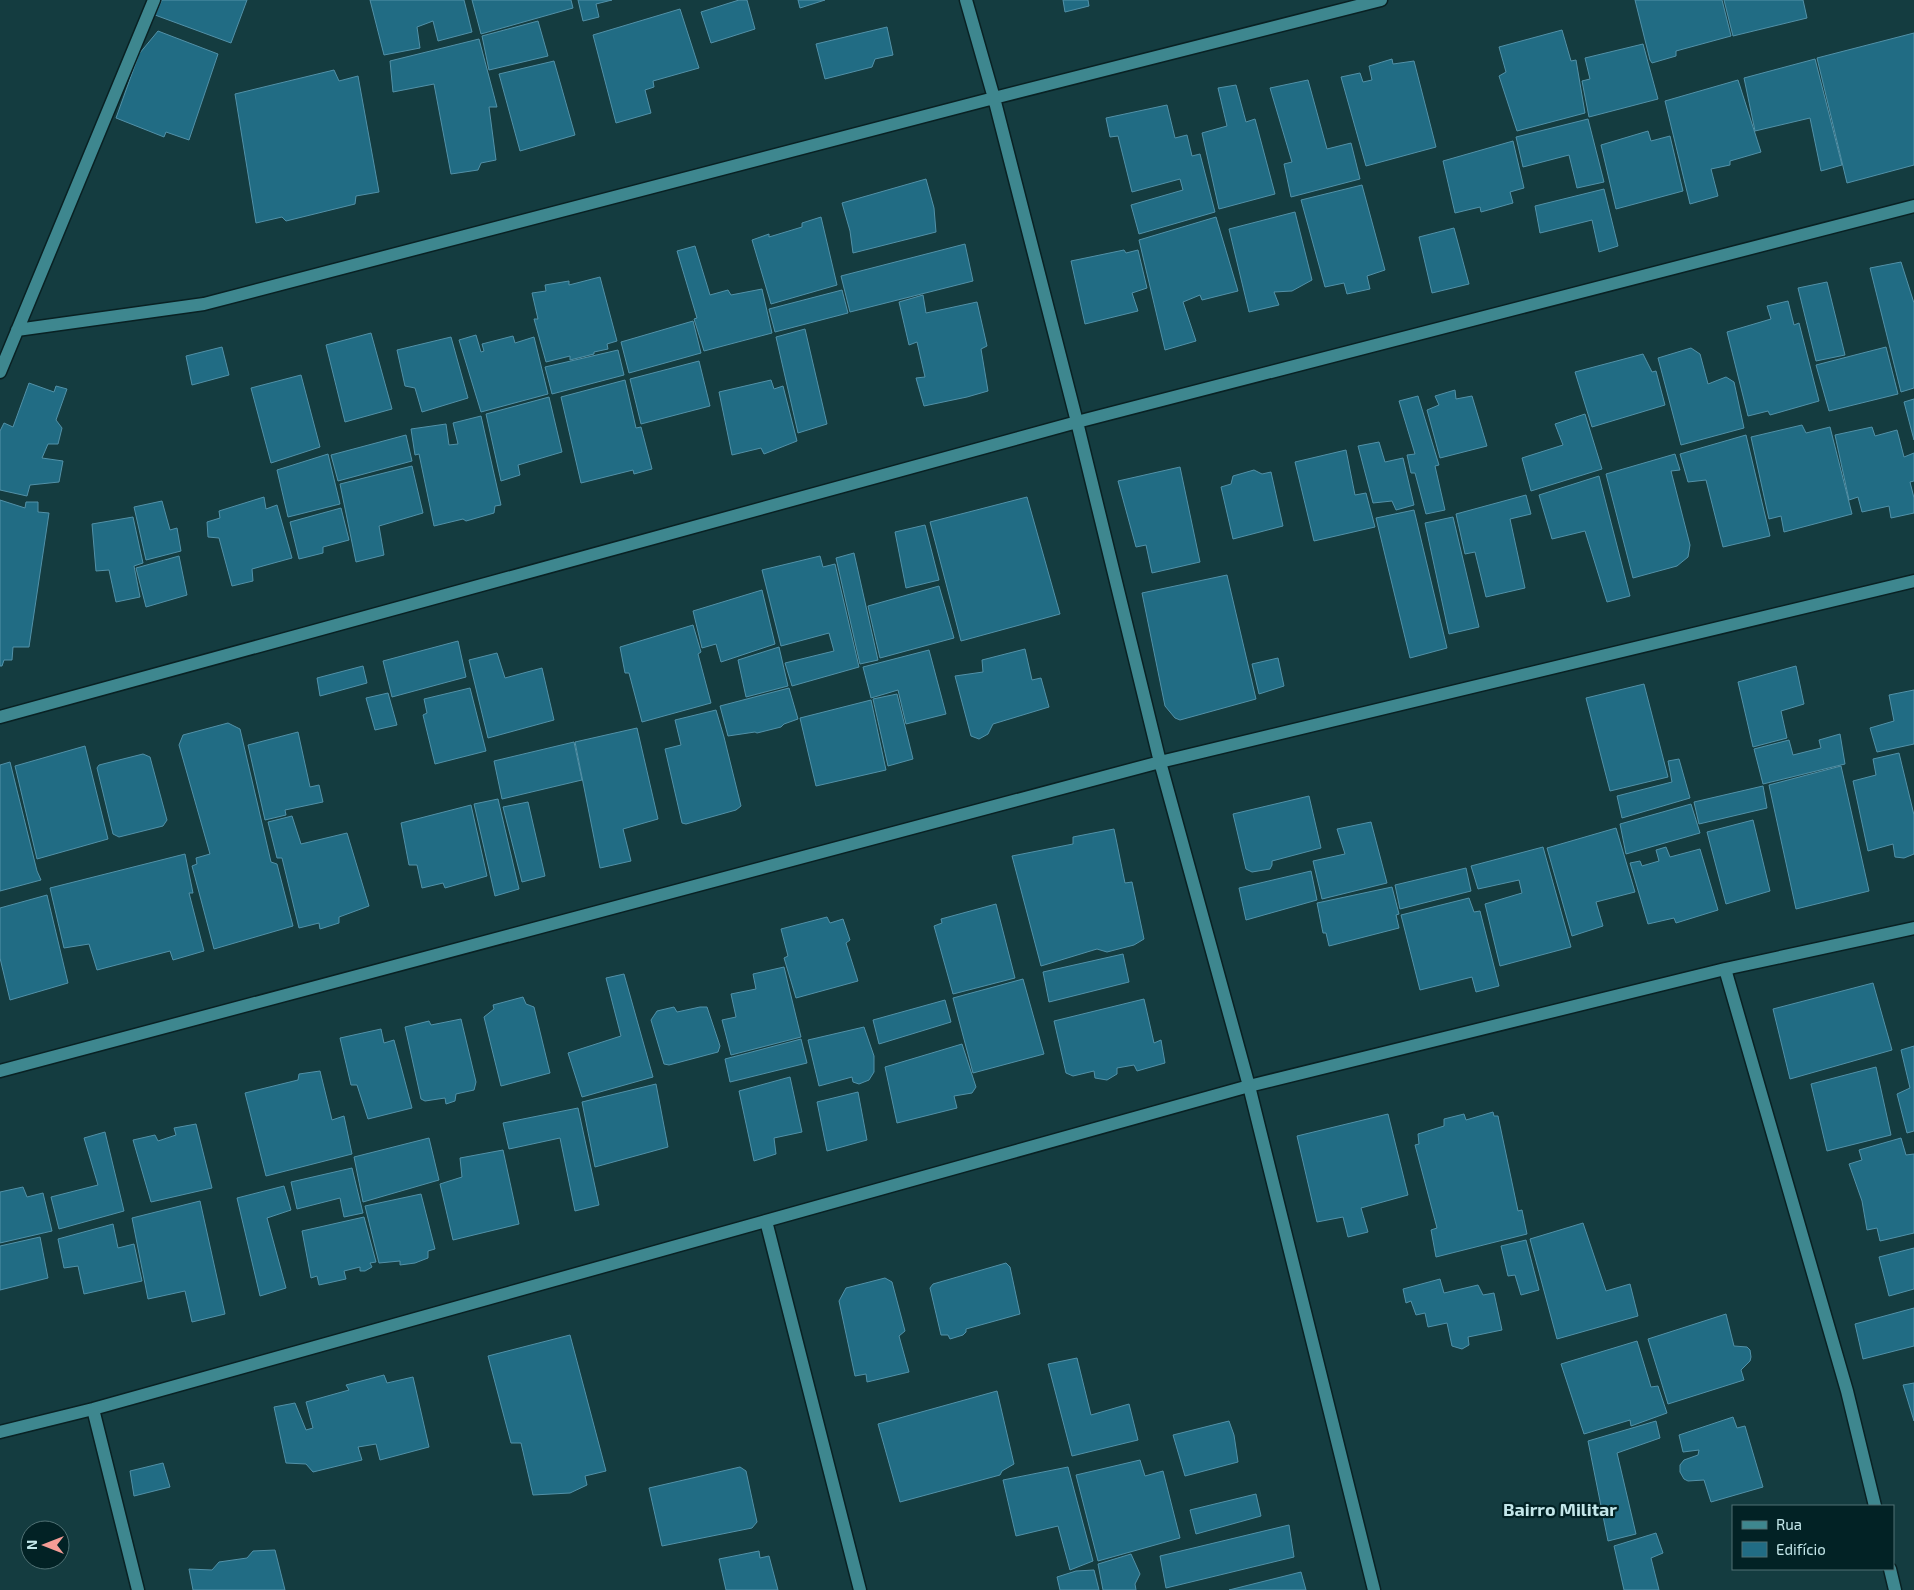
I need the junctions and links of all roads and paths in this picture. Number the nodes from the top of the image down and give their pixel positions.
1 (154, 0) edge
2 (966, 0) edge
3 (1381, 0) edge
4 (994, 98) junction
5 (1914, 206) edge
6 (17, 330) junction
7 (0, 372) edge
8 (1077, 422) junction
9 (1914, 581) edge
10 (0, 717) edge
11 (1160, 762) junction
12 (1914, 928) edge
13 (1725, 969) junction
14 (0, 1071) edge
15 (1248, 1086) junction
16 (766, 1221) junction
17 (93, 1409) junction
18 (0, 1432) edge
19 (1875, 1505) edge
20 (1890, 1570) edge
21 (138, 1590) edge
22 (860, 1590) edge
23 (1374, 1590) edge
24 (1895, 1590) edge

1 - 6 street
2 - 4 street
3 - 4 street
4 - 6 street
4 - 8 street
5 - 8 street
6 - 7 street
8 - 10 street
8 - 11 street
9 - 11 street
11 - 14 street
11 - 15 street
12 - 13 street
13 - 15 street
13 - 19 street
15 - 16 street
15 - 23 street
16 - 17 street
16 - 22 street
17 - 18 street
17 - 21 street
20 - 24 street

